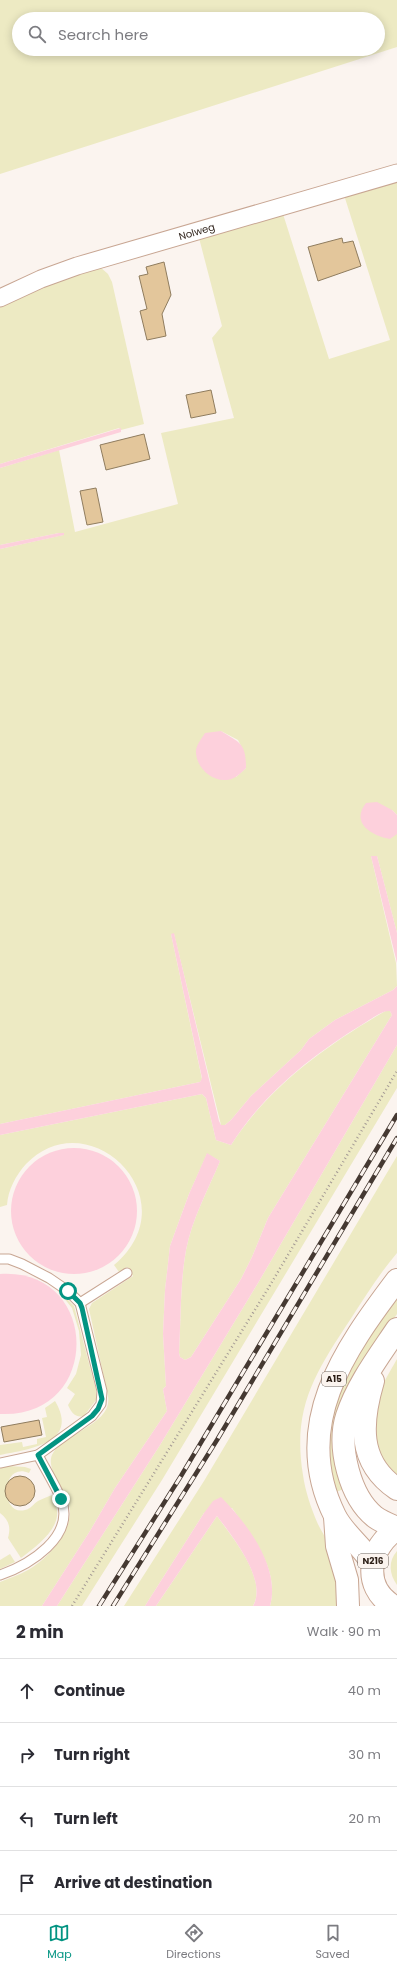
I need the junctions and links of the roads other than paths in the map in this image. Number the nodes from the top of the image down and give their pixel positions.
1 (397, 173) edge
2 (0, 298) edge
3 (0, 1259) edge
4 (127, 1273) dead end
5 (397, 1280) edge
6 (80, 1303) junction
7 (397, 1329) edge
8 (381, 1353) junction
9 (38, 1455) junction
10 (0, 1462) edge
11 (397, 1489) edge
12 (336, 1517) junction
13 (397, 1528) edge
14 (372, 1563) junction
15 (0, 1575) edge
16 (386, 1604) edge
17 (348, 1606) edge

1 - 2 street, Nolweg
3 - 6 lane
4 - 6 lane
5 - 12 main road, A15
6 - 9 lane
7 - 8 main road, A15
8 - 11 main road, A15
8 - 13 main road, A15
9 - 10 lane
9 - 15 lane
12 - 14 main road, A15
12 - 17 main road, A15
13 - 14 main road, N216
14 - 16 main road, N216

